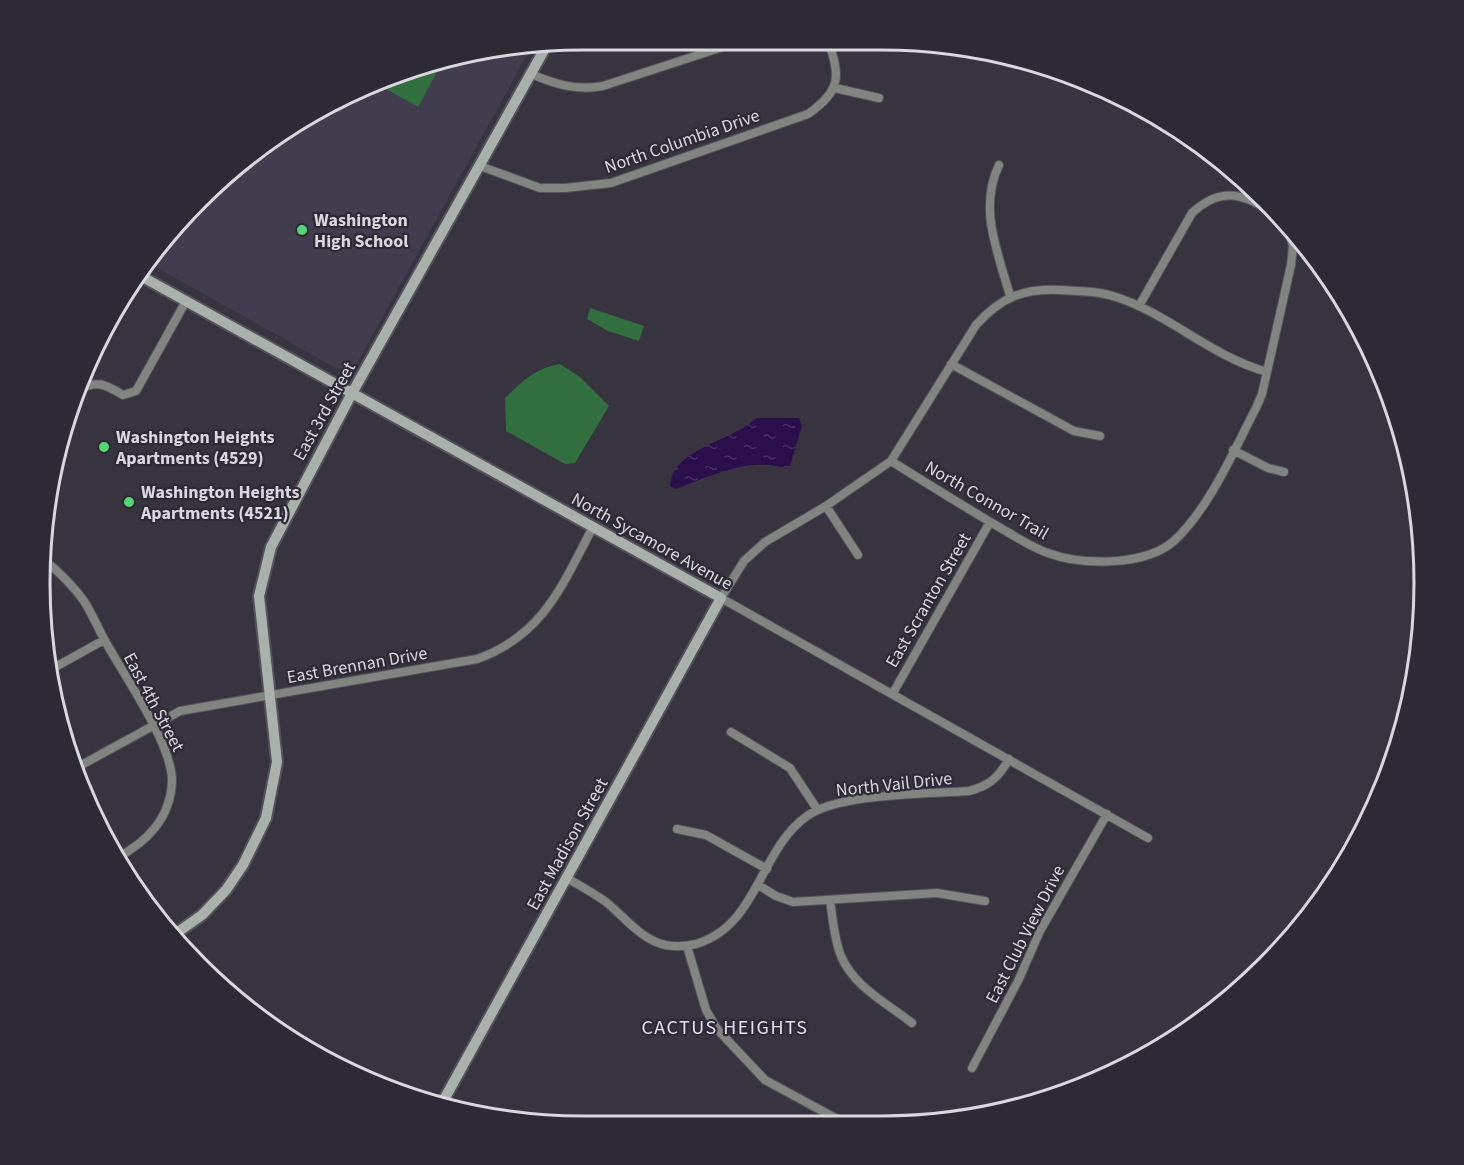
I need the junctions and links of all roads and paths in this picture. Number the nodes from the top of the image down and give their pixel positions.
1 (713, 50) edge
2 (831, 50) edge
3 (544, 51) edge
4 (531, 74) junction
5 (835, 88) junction
6 (879, 98) dead end
7 (999, 165) dead end
8 (480, 166) junction
9 (1254, 202) edge
10 (1291, 241) edge
11 (144, 279) edge
12 (1010, 296) junction
13 (186, 301) junction
14 (1139, 306) junction
15 (951, 364) junction
16 (1267, 372) junction
17 (88, 384) edge
18 (351, 394) junction
19 (1100, 436) dead end
20 (1233, 450) junction
21 (891, 461) junction
22 (1284, 472) dead end
23 (826, 506) junction
24 (990, 522) junction
25 (593, 527) junction
26 (858, 555) dead end
27 (50, 566) edge
28 (721, 598) junction
29 (104, 640) junction
30 (57, 667) edge
31 (893, 693) junction
32 (271, 695) junction
33 (153, 725) junction
34 (731, 732) dead end
35 (1009, 759) junction
36 (82, 765) edge
37 (817, 809) junction
38 (1107, 814) junction
39 (677, 829) dead end
40 (1148, 838) dead end
41 (123, 853) edge
42 (767, 869) junction
43 (567, 878) junction
44 (758, 885) junction
45 (830, 901) junction
46 (985, 901) dead end
47 (180, 931) edge
48 (687, 946) junction
49 (912, 1023) dead end
50 (972, 1068) dead end
51 (445, 1097) edge
52 (832, 1116) edge

1 - 4 street
2 - 5 street
3 - 4 main road, East 3rd Street
4 - 8 main road, East 3rd Street
5 - 6 street
5 - 8 street, North Columbia Drive
7 - 12 street
8 - 18 main road, East 3rd Street
9 - 14 street
10 - 16 street, North Connor Trail
11 - 13 main road, North Sycamore Avenue
12 - 14 street
12 - 15 street
13 - 17 street
13 - 18 main road, North Sycamore Avenue
14 - 16 street
15 - 19 street
15 - 21 street
16 - 20 street, North Connor Trail
18 - 25 main road, North Sycamore Avenue
18 - 32 main road, East 3rd Street
20 - 22 street
20 - 24 street, North Connor Trail
21 - 23 street
21 - 24 street, North Connor Trail
23 - 26 street
23 - 28 street
24 - 31 street, East Scranton Street
25 - 28 main road, North Sycamore Avenue
25 - 32 street, East Brennan Drive
27 - 29 street, East 4th Street
28 - 31 street, North Sycamore Avenue
28 - 43 main road, East Madison Street
29 - 30 street
29 - 33 street, East 4th Street
31 - 35 street, North Sycamore Avenue
32 - 33 street, East Brennan Drive
32 - 47 main road, East 3rd Street
33 - 36 street, East Brennan Drive
33 - 41 street, East 4th Street
34 - 37 street
35 - 37 street, North Vail Drive
35 - 38 street, North Sycamore Avenue
37 - 42 street, North Vail Drive
38 - 40 street, North Sycamore Avenue
38 - 50 street, East Club View Drive
39 - 42 street
42 - 44 street, North Vail Drive
43 - 48 street, North Vail Drive
43 - 51 main road, East Madison Street
44 - 45 street
44 - 48 street, North Vail Drive
45 - 46 street
45 - 49 street
48 - 52 street

